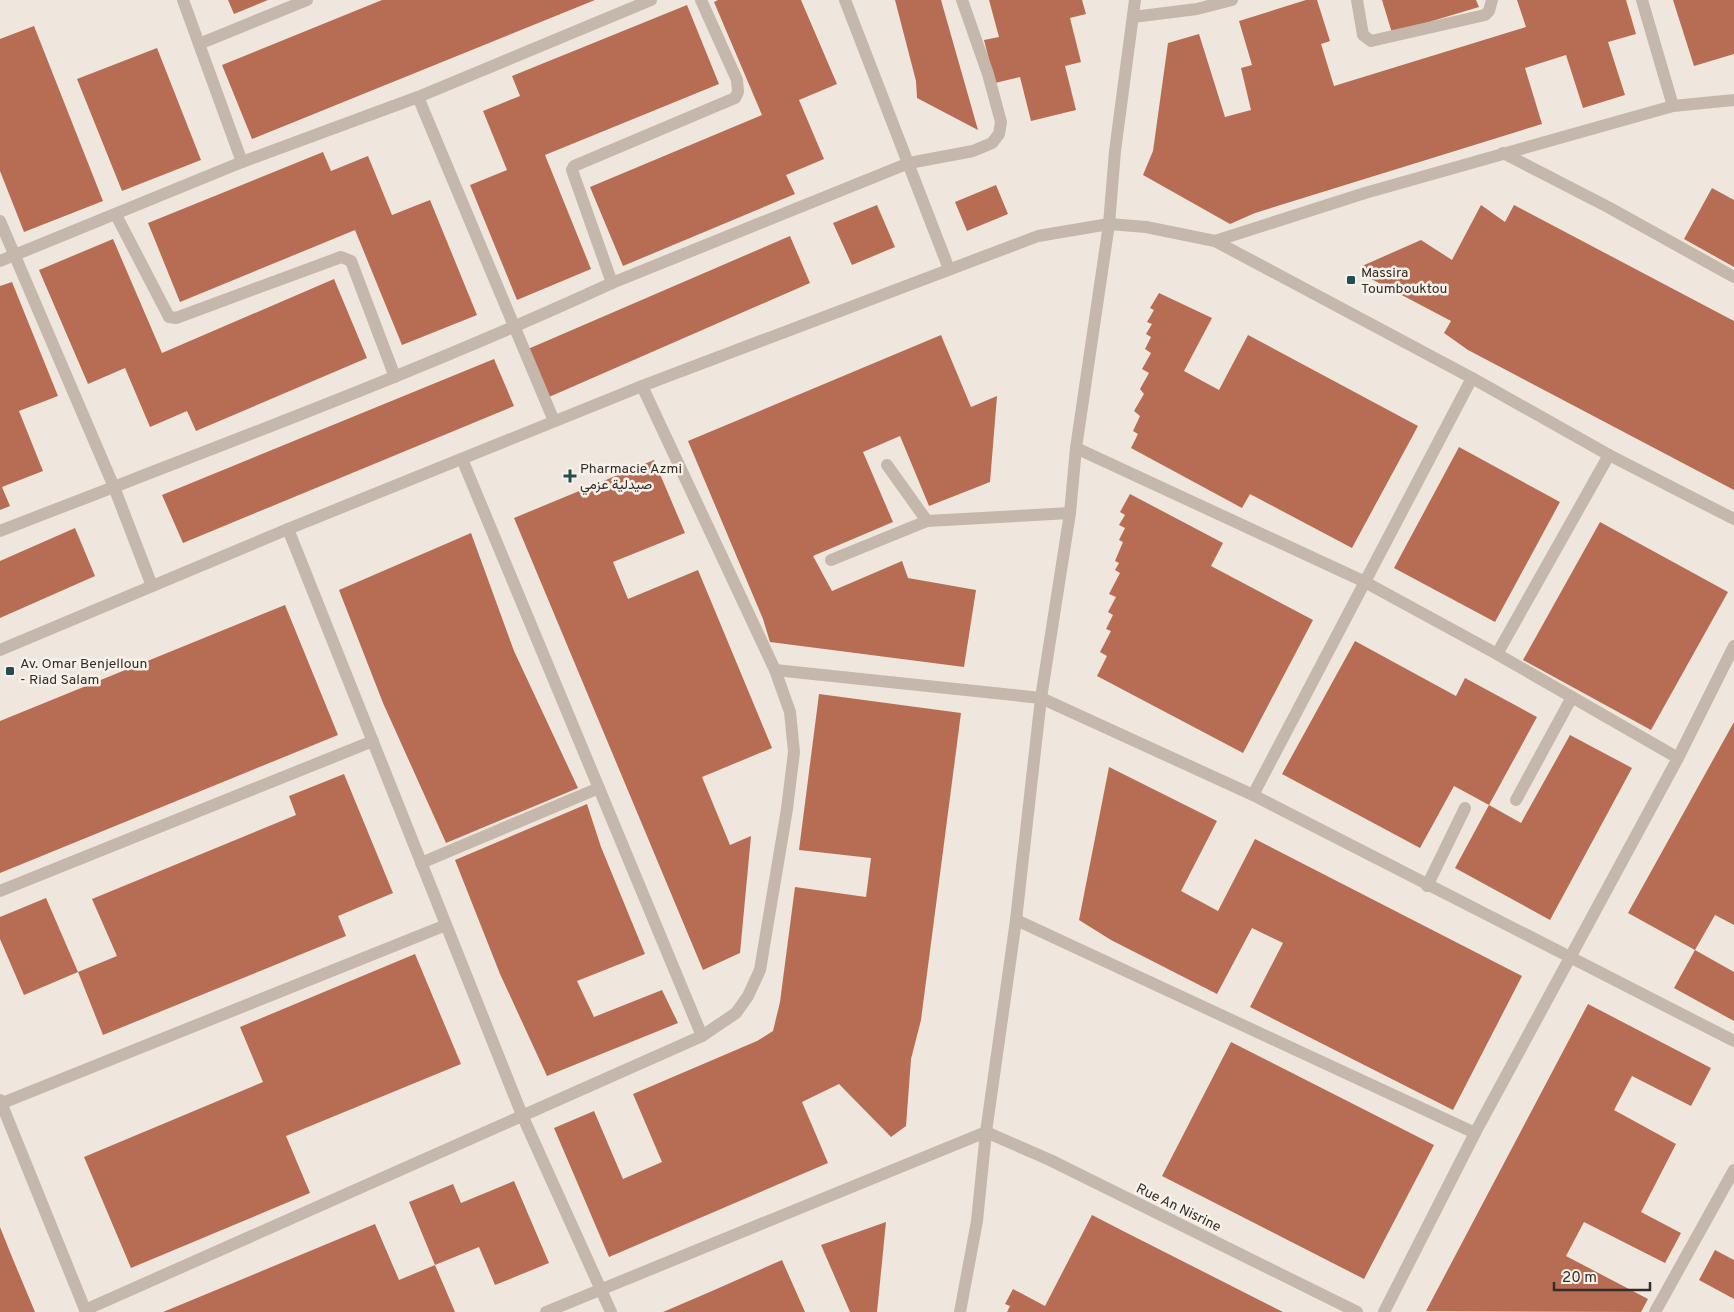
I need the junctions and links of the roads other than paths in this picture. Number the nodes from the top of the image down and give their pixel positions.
1 (183, 0) edge
2 (307, 0) edge
3 (651, 0) edge
4 (701, 0) edge
5 (845, 0) edge
6 (962, 0) edge
7 (1135, 0) edge
8 (1232, 0) edge
9 (1356, 0) edge
10 (1492, 0) edge
11 (1642, 0) edge
12 (1133, 17) junction
13 (199, 44) junction
14 (418, 97) junction
15 (1734, 100) edge
16 (1673, 106) junction
17 (1503, 153) junction
18 (242, 162) junction
19 (909, 163) junction
20 (116, 215) junction
21 (0, 221) edge
22 (1109, 224) junction
23 (1215, 241) junction
24 (14, 256) junction
25 (0, 261) edge
26 (949, 269) junction
27 (1734, 277) edge
28 (612, 283) junction
29 (514, 328) junction
30 (395, 377) junction
31 (1472, 378) junction
32 (642, 386) junction
33 (554, 420) junction
34 (1076, 448) junction
35 (1609, 455) junction
36 (462, 460) junction
37 (887, 465) dead end
38 (114, 487) junction
39 (1070, 513) junction
40 (1734, 519) edge
41 (927, 521) junction
42 (288, 529) junction
43 (0, 531) edge
44 (831, 560) dead end
45 (1363, 581) junction
46 (152, 586) junction
47 (1734, 646) edge
48 (0, 650) edge
49 (1497, 654) junction
50 (775, 670) junction
51 (1572, 697) junction
52 (1041, 698) junction
53 (373, 741) junction
54 (1678, 758) junction
55 (599, 788) junction
56 (1253, 795) junction
57 (1516, 800) dead end
58 (1465, 808) dead end
59 (421, 862) junction
60 (1427, 886) junction
61 (0, 891) edge
62 (1016, 920) junction
63 (446, 924) junction
64 (1572, 958) junction
65 (702, 1036) junction
66 (1734, 1041) edge
67 (0, 1103) edge
68 (522, 1115) junction
69 (986, 1132) junction
70 (1475, 1133) junction
71 (1734, 1170) edge
72 (601, 1288) junction
73 (86, 1311) edge
74 (546, 1312) edge
75 (612, 1312) edge
76 (960, 1312) edge
77 (1357, 1312) edge
78 (1384, 1312) edge
79 (1655, 1312) edge

1 - 13 street
2 - 13 street
3 - 14 street
4 - 28 street
5 - 19 street
6 - 19 street
7 - 12 street
8 - 12 street
9 - 10 street
11 - 16 street
12 - 22 street
13 - 18 street
14 - 18 street
14 - 29 street
15 - 16 street
16 - 17 street
17 - 23 street
17 - 27 street
18 - 20 street
19 - 26 street
19 - 28 street
20 - 24 street
20 - 30 street
21 - 24 street
22 - 23 street
22 - 26 street
22 - 34 street
23 - 31 street
24 - 25 street
24 - 38 street
26 - 32 street
28 - 29 street
29 - 30 street
29 - 33 street
30 - 38 street
31 - 35 street
31 - 45 street
32 - 33 street
32 - 50 street
33 - 36 street
34 - 39 street
34 - 45 street
35 - 40 street
35 - 49 street
36 - 42 street
36 - 55 street
37 - 41 street
38 - 43 street
38 - 46 street
39 - 41 street
39 - 52 street
41 - 44 street
42 - 46 street
42 - 53 street
45 - 49 street
45 - 56 street
46 - 48 street
47 - 54 street
49 - 51 street
50 - 52 street
50 - 65 street
51 - 54 street
51 - 57 street
52 - 56 street
52 - 62 street
53 - 59 street
53 - 61 street
54 - 64 street
55 - 59 street
55 - 65 street
56 - 60 street
58 - 60 street
59 - 63 street
60 - 64 street
62 - 69 street
62 - 70 street
63 - 67 street
63 - 68 street
64 - 66 street
64 - 70 street
65 - 68 street
67 - 73 street
68 - 72 street
68 - 73 street
69 - 72 street
69 - 76 street
69 - 77 street, Rue An Nisrine
70 - 78 street
71 - 79 street
72 - 74 street
72 - 75 street

